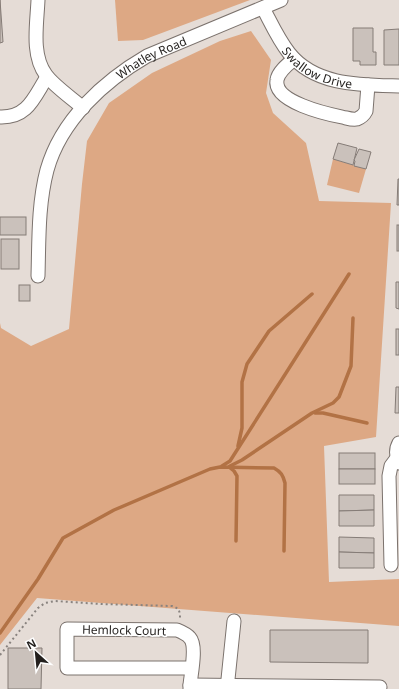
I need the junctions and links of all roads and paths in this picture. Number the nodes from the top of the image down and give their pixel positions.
1 (38, 0) edge
2 (282, 0) edge
3 (263, 8) junction
4 (294, 58) junction
5 (47, 77) junction
6 (368, 85) junction
7 (399, 86) edge
8 (83, 108) junction
9 (0, 117) edge
10 (38, 276) dead end
11 (399, 443) edge
12 (398, 461) edge
13 (390, 565) dead end
14 (234, 620) dead end
15 (181, 632) junction
16 (0, 655) edge
17 (192, 668) junction
18 (190, 687) edge
19 (227, 687) edge
20 (379, 689) edge

1 - 5 street
2 - 3 street, Whatley Road
3 - 4 street, Swallow Drive
3 - 8 street, Whatley Road
4 - 6 street, Swallow Drive
4 - 6 street
5 - 8 street
5 - 9 street
6 - 7 street, Swallow Drive
8 - 10 street, Whatley Road
11 - 12 street
12 - 13 street
14 - 19 street
15 - 16 path
15 - 17 street, Hemlock Court
15 - 17 street, Hemlock Court
17 - 18 street, Hemlock Court
18 - 19 street
19 - 20 street

